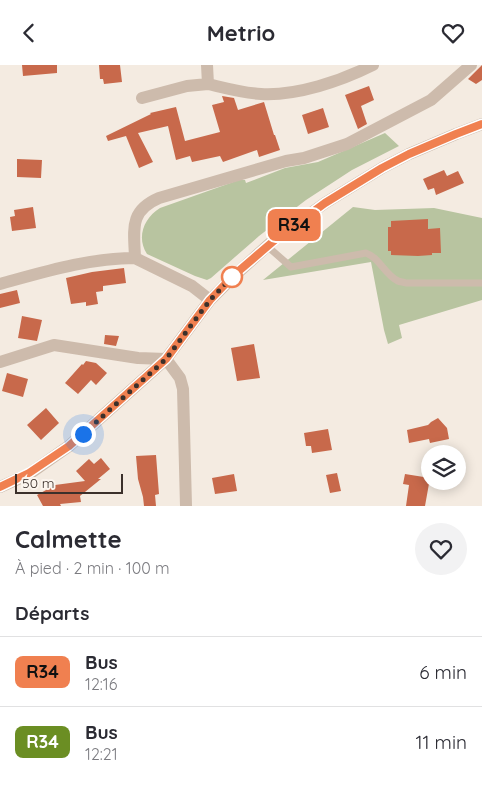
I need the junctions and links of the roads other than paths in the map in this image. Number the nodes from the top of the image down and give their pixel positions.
1 (207, 65) edge
2 (373, 65) edge
3 (472, 65) edge
4 (208, 83) junction
5 (142, 98) dead end
6 (482, 124) edge
7 (267, 246) junction
8 (135, 257) junction
9 (481, 283) edge
10 (0, 284) edge
11 (210, 300) junction
12 (166, 359) junction
13 (0, 362) edge
14 (0, 487) edge
15 (186, 506) edge

1 - 4 street
2 - 4 street
3 - 8 street
4 - 5 street
6 - 7 street
7 - 9 lane
7 - 11 street
8 - 10 street
8 - 11 street
11 - 12 street
12 - 13 street
12 - 14 street
12 - 15 street

